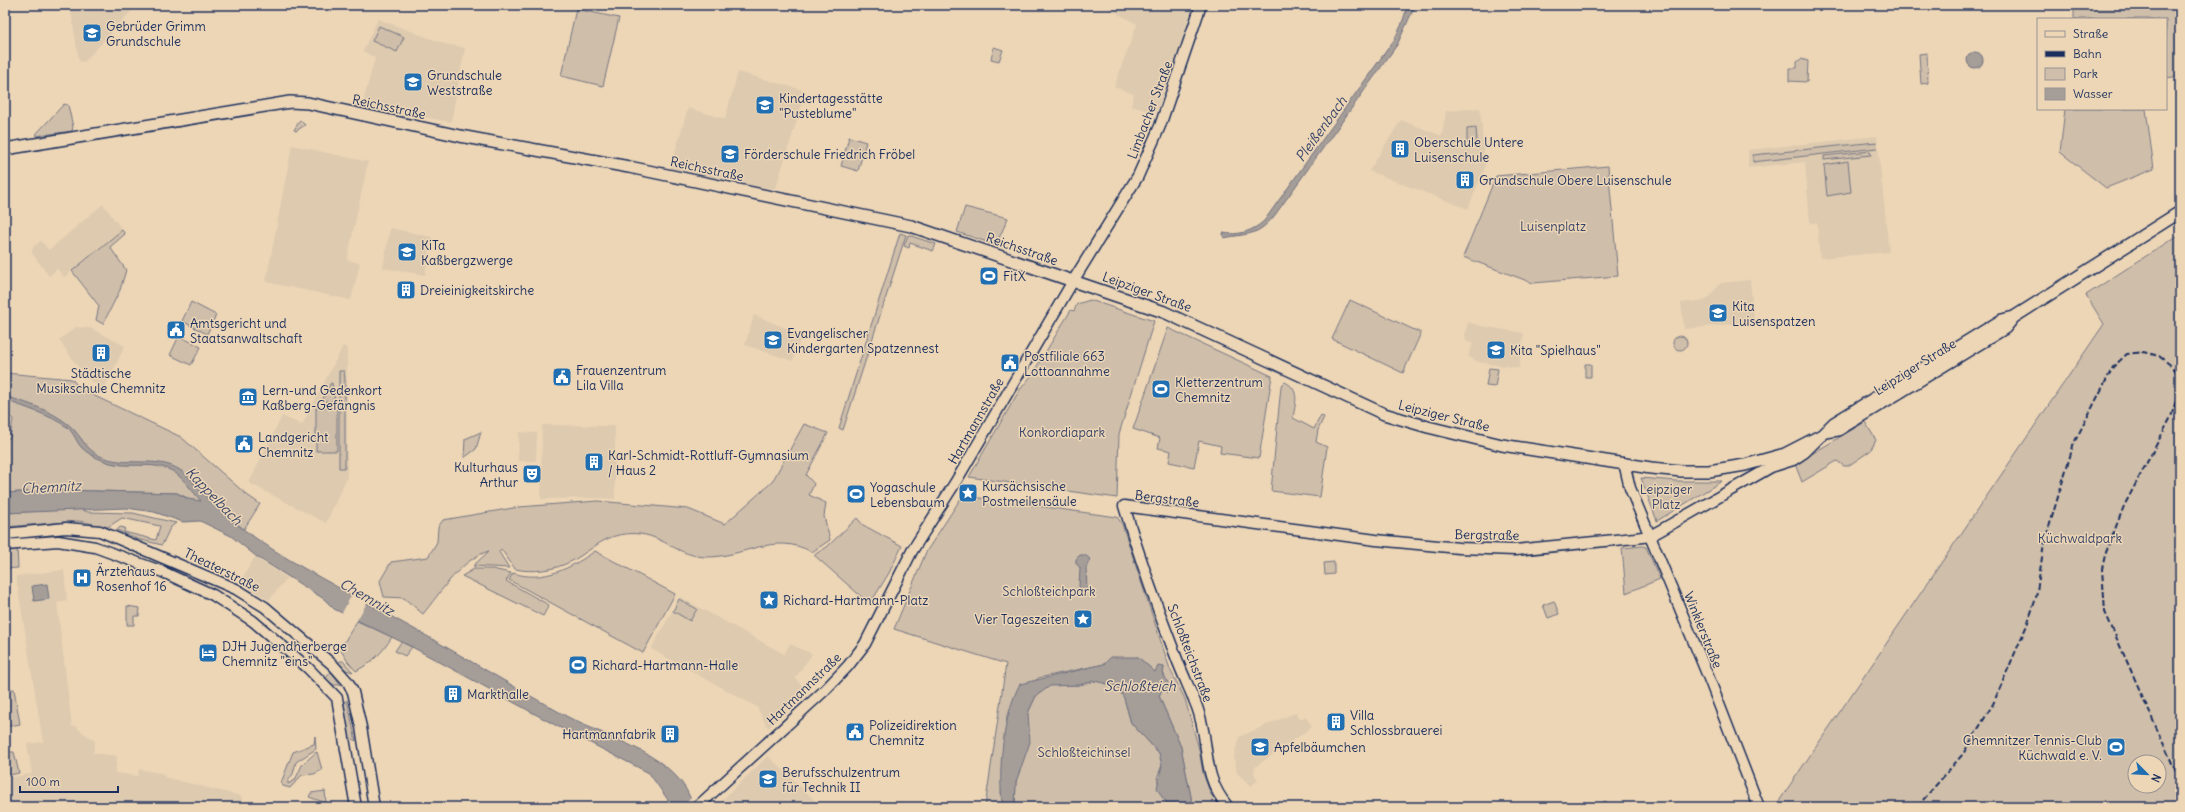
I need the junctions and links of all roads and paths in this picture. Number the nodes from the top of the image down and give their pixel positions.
1 (1201, 5) edge
2 (5, 149) edge
3 (2180, 212) edge
4 (1074, 281) junction
5 (1824, 434) junction
6 (1624, 464) junction
7 (1124, 506) joint
8 (5, 534) edge
9 (1650, 536) junction
10 (5, 545) edge
11 (356, 807) edge
12 (374, 807) edge
13 (698, 807) edge
14 (1228, 807) edge
15 (1759, 807) edge

1 - 4 main road, Limbacher Straße
2 - 4 main road, Reichsstraße
3 - 5 main road, Leipziger Straße
4 - 6 main road, Leipziger Straße
4 - 13 main road, Hartmannstraße
5 - 6 main road, Leipziger Straße
5 - 9 main road, Bergstraße
6 - 9 main road, Winklerstraße
7 - 9 main road, Bergstraße
7 - 14 main road, Schloßteichstraße
8 - 12 main road, Theaterstraße
9 - 15 main road, Winklerstraße
10 - 11 main road, Theaterstraße

